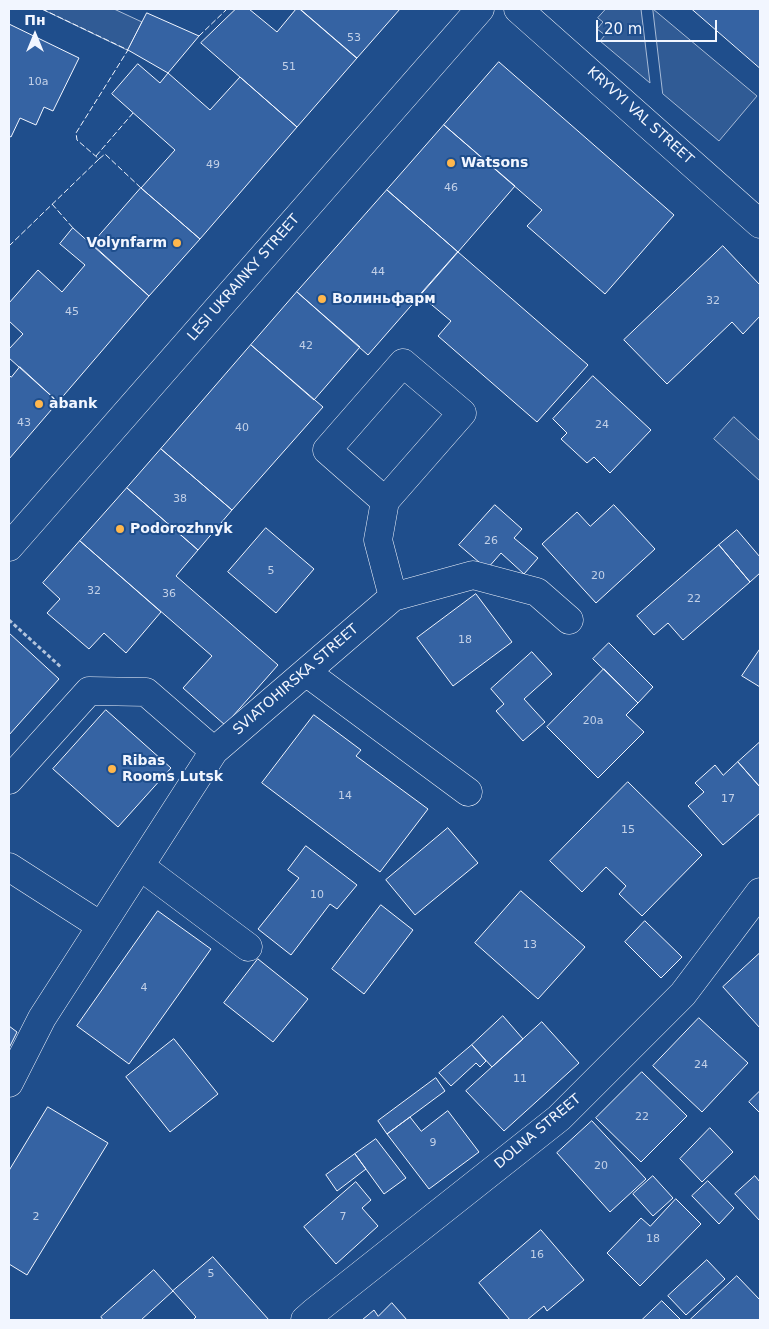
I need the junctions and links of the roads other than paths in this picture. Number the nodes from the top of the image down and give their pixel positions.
1 (480, 9) edge
2 (518, 9) edge
3 (760, 224) edge
4 (385, 500) junction
5 (9, 547) edge
6 (393, 597) junction
7 (569, 620) dead end
8 (306, 672) junction
9 (214, 751) junction
10 (9, 780) edge
11 (468, 792) dead end
12 (140, 866) junction
13 (9, 867) edge
14 (760, 892) edge
15 (101, 926) junction
16 (248, 947) dead end
17 (9, 1083) edge
18 (305, 1320) edge

1 - 5 street, LESI UKRAINKY STREET
2 - 3 street, KRYVYI VAL STREET
4 - 4 street
4 - 6 street
6 - 7 street, SVIATOHIRSKA STREET
6 - 8 street, SVIATOHIRSKA STREET
8 - 9 street, SVIATOHIRSKA STREET
8 - 11 street
9 - 10 street
9 - 12 street, SVIATOHIRSKA STREET
12 - 15 street, SVIATOHIRSKA STREET
12 - 16 street
13 - 15 street
14 - 18 street, DOLNA STREET
15 - 17 street, SVIATOHIRSKA STREET

